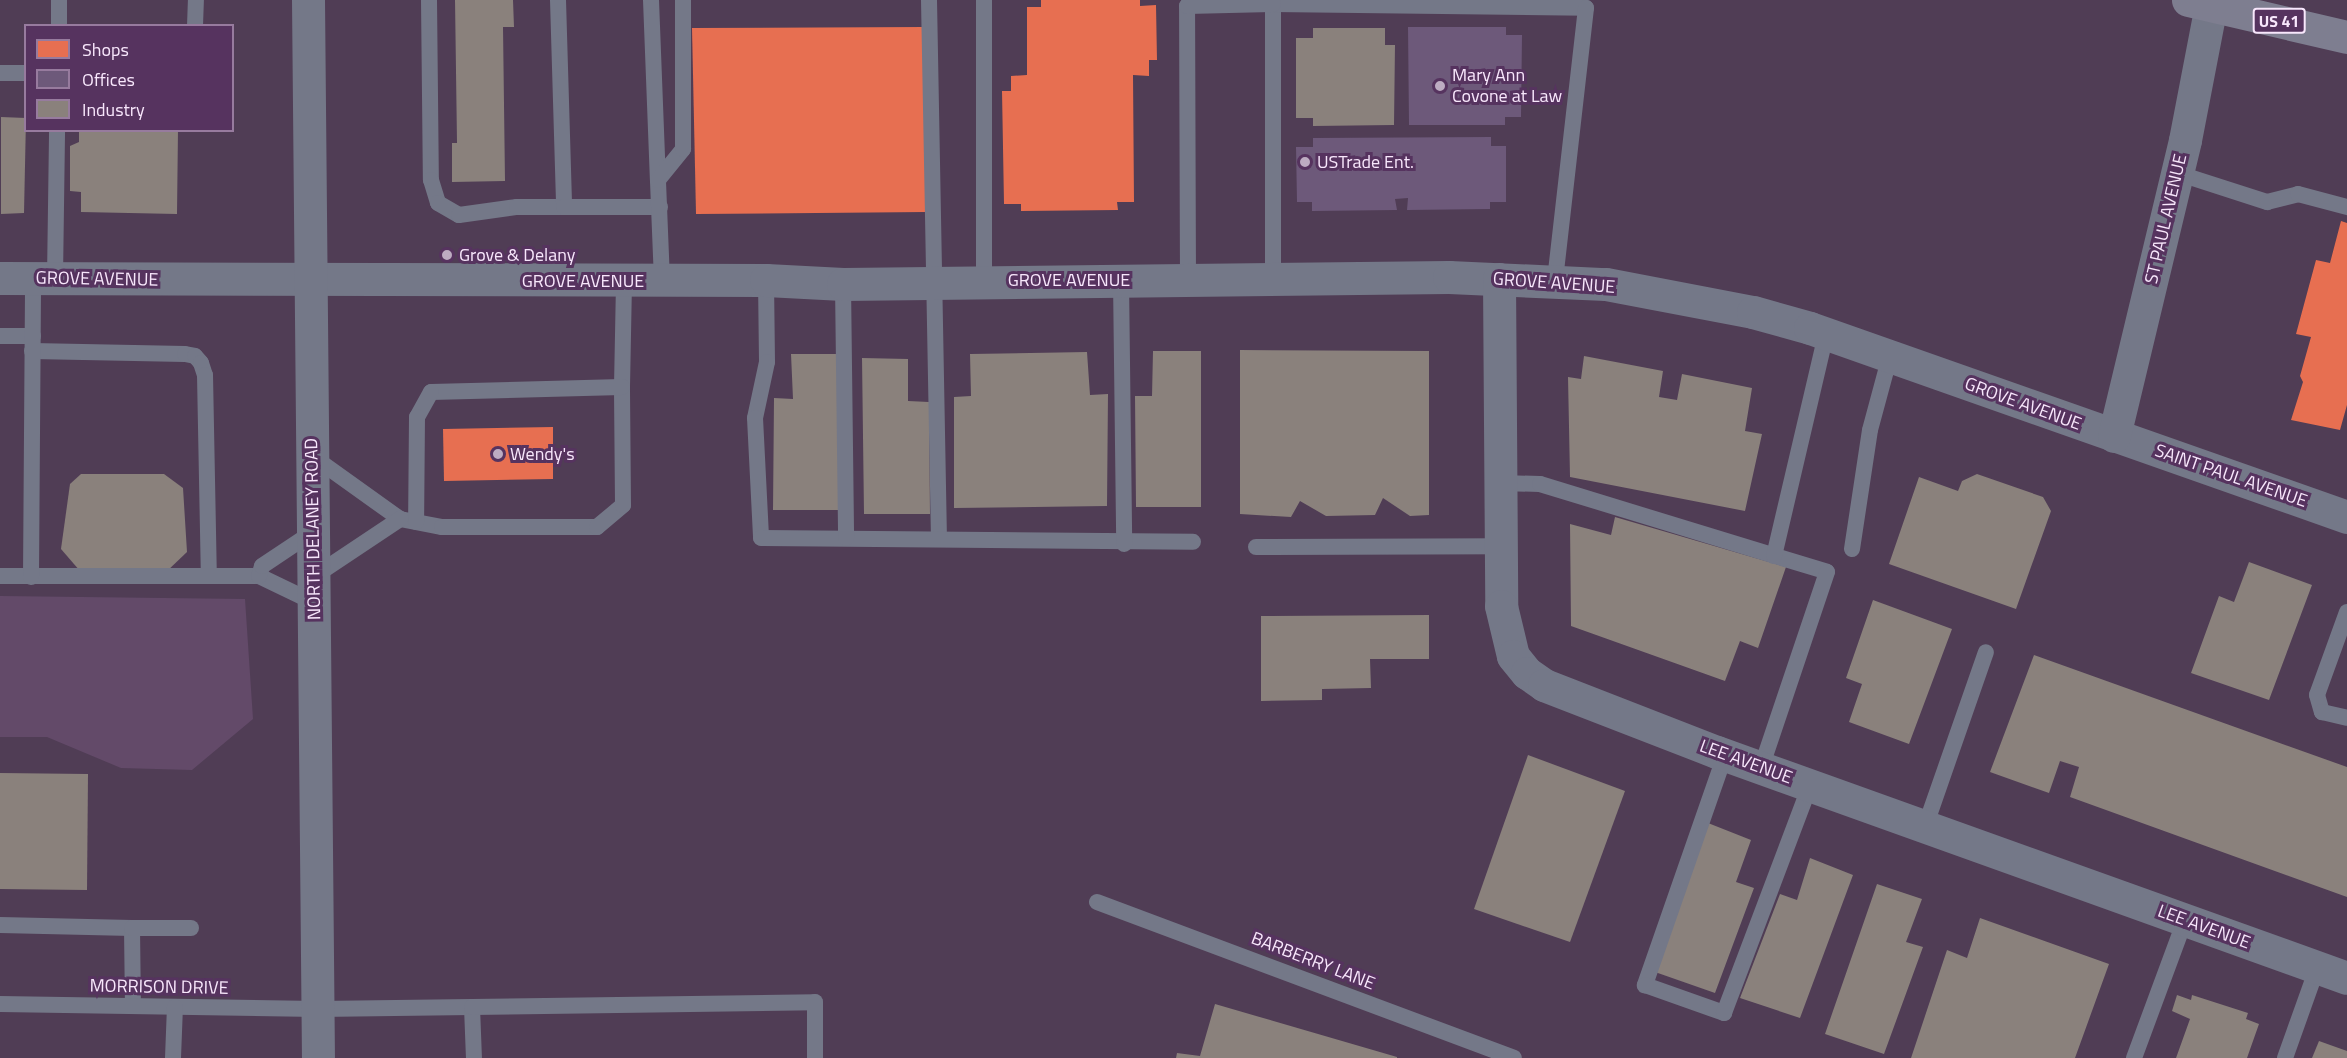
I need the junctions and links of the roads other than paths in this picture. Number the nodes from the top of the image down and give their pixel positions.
1 (59, 0) edge
2 (196, 0) edge
3 (308, 0) edge
4 (429, 0) edge
5 (558, 0) edge
6 (651, 0) edge
7 (683, 0) edge
8 (929, 0) edge
9 (984, 0) edge
10 (2204, 2) edge
11 (1186, 3) edge
12 (1273, 4) junction
13 (58, 24) edge
14 (195, 24) edge
15 (2347, 37) edge
16 (0, 73) edge
17 (24, 73) edge
18 (57, 132) edge
19 (2177, 173) junction
20 (658, 180) junction
21 (564, 207) junction
22 (660, 207) junction
23 (2347, 207) edge
24 (0, 278) edge
25 (44, 278) junction
26 (1273, 278) junction
27 (1121, 279) junction
28 (1188, 279) junction
29 (1499, 279) junction
30 (662, 280) junction
31 (766, 280) junction
32 (934, 280) junction
33 (984, 280) junction
34 (310, 281) junction
35 (624, 281) junction
36 (1555, 282) junction
37 (843, 284) junction
38 (1826, 334) junction
39 (0, 336) edge
40 (32, 344) junction
41 (1890, 356) junction
42 (622, 387) junction
43 (2114, 436) junction
44 (312, 456) junction
45 (1500, 483) junction
46 (2347, 517) edge
47 (409, 521) junction
48 (313, 532) junction
49 (846, 538) junction
50 (939, 539) junction
51 (1193, 542) dead end
52 (1124, 544) junction
53 (1500, 546) junction
54 (1256, 547) dead end
55 (1852, 549) dead end
56 (1774, 555) junction
57 (0, 576) edge
58 (209, 576) junction
59 (259, 576) junction
60 (31, 577) junction
61 (313, 589) junction
62 (2347, 612) edge
63 (1986, 651) dead end
64 (2347, 718) edge
65 (1725, 755) junction
66 (1761, 768) junction
67 (1810, 786) junction
68 (1925, 827) junction
69 (1097, 903) dead end
70 (2185, 920) junction
71 (0, 925) edge
72 (132, 928) junction
73 (191, 928) dead end
74 (2317, 968) junction
75 (2347, 978) edge
76 (0, 1005) edge
77 (133, 1006) junction
78 (472, 1006) junction
79 (176, 1007) junction
80 (318, 1009) junction
81 (173, 1058) edge
82 (318, 1058) edge
83 (474, 1058) edge
84 (815, 1058) edge
85 (1514, 1058) edge
86 (2134, 1058) edge
87 (2285, 1058) edge

1 - 13 lane
2 - 14 lane
3 - 34 street, NORTH DELANEY ROAD
4 - 21 lane
5 - 21 lane
6 - 20 lane
7 - 20 lane
8 - 32 lane
9 - 33 lane
10 - 15 highway, US 41
10 - 19 street, ST PAUL AVENUE
11 - 12 lane
11 - 28 lane
12 - 26 lane
12 - 36 lane
16 - 17 lane
18 - 25 lane
19 - 23 lane
19 - 43 street, ST PAUL AVENUE
20 - 22 lane
21 - 22 lane
22 - 30 lane
24 - 25 street, GROVE AVENUE
25 - 34 street, GROVE AVENUE
25 - 40 lane
26 - 28 street, GROVE AVENUE
26 - 29 street, GROVE AVENUE
27 - 28 street, GROVE AVENUE
27 - 33 street, GROVE AVENUE
27 - 52 lane
29 - 36 street, GROVE AVENUE
29 - 45 street, LEE AVENUE
30 - 31 street, GROVE AVENUE
30 - 35 street, GROVE AVENUE
31 - 37 street, GROVE AVENUE
31 - 49 lane
32 - 33 street, GROVE AVENUE
32 - 37 street, GROVE AVENUE
32 - 50 lane
34 - 35 street, GROVE AVENUE
34 - 44 street, NORTH DELANEY ROAD
35 - 42 lane
36 - 38 street, GROVE AVENUE
37 - 49 lane
38 - 41 street, GROVE AVENUE
38 - 56 lane
39 - 40 lane
40 - 58 lane
40 - 60 lane
41 - 43 street, GROVE AVENUE
41 - 55 lane
42 - 47 lane
42 - 47 lane
43 - 46 street, SAINT PAUL AVENUE
44 - 47 lane
44 - 48 street, NORTH DELANEY ROAD
45 - 53 street, LEE AVENUE
45 - 56 lane
47 - 61 lane
48 - 59 lane
48 - 61 street, NORTH DELANEY ROAD
49 - 50 lane
50 - 52 lane
51 - 52 lane
53 - 54 lane
53 - 65 street, LEE AVENUE
56 - 66 lane
57 - 60 lane
58 - 59 lane
58 - 60 lane
59 - 61 lane
61 - 80 street, NORTH DELANEY ROAD
62 - 64 lane
63 - 68 lane
65 - 66 street, LEE AVENUE
65 - 67 lane
66 - 67 street, LEE AVENUE
67 - 68 street, LEE AVENUE
68 - 70 street, LEE AVENUE
69 - 85 lane, BARBERRY LANE
70 - 74 street, LEE AVENUE
70 - 86 lane
71 - 72 lane
72 - 73 lane
72 - 77 lane
74 - 75 street, LEE AVENUE
74 - 87 lane
76 - 77 lane, MORRISON DRIVE
77 - 79 lane, MORRISON DRIVE
78 - 80 lane, MORRISON DRIVE
78 - 83 lane
78 - 84 lane, MORRISON DRIVE
79 - 80 lane, MORRISON DRIVE
79 - 81 lane
80 - 82 street, NORTH DELANEY ROAD

